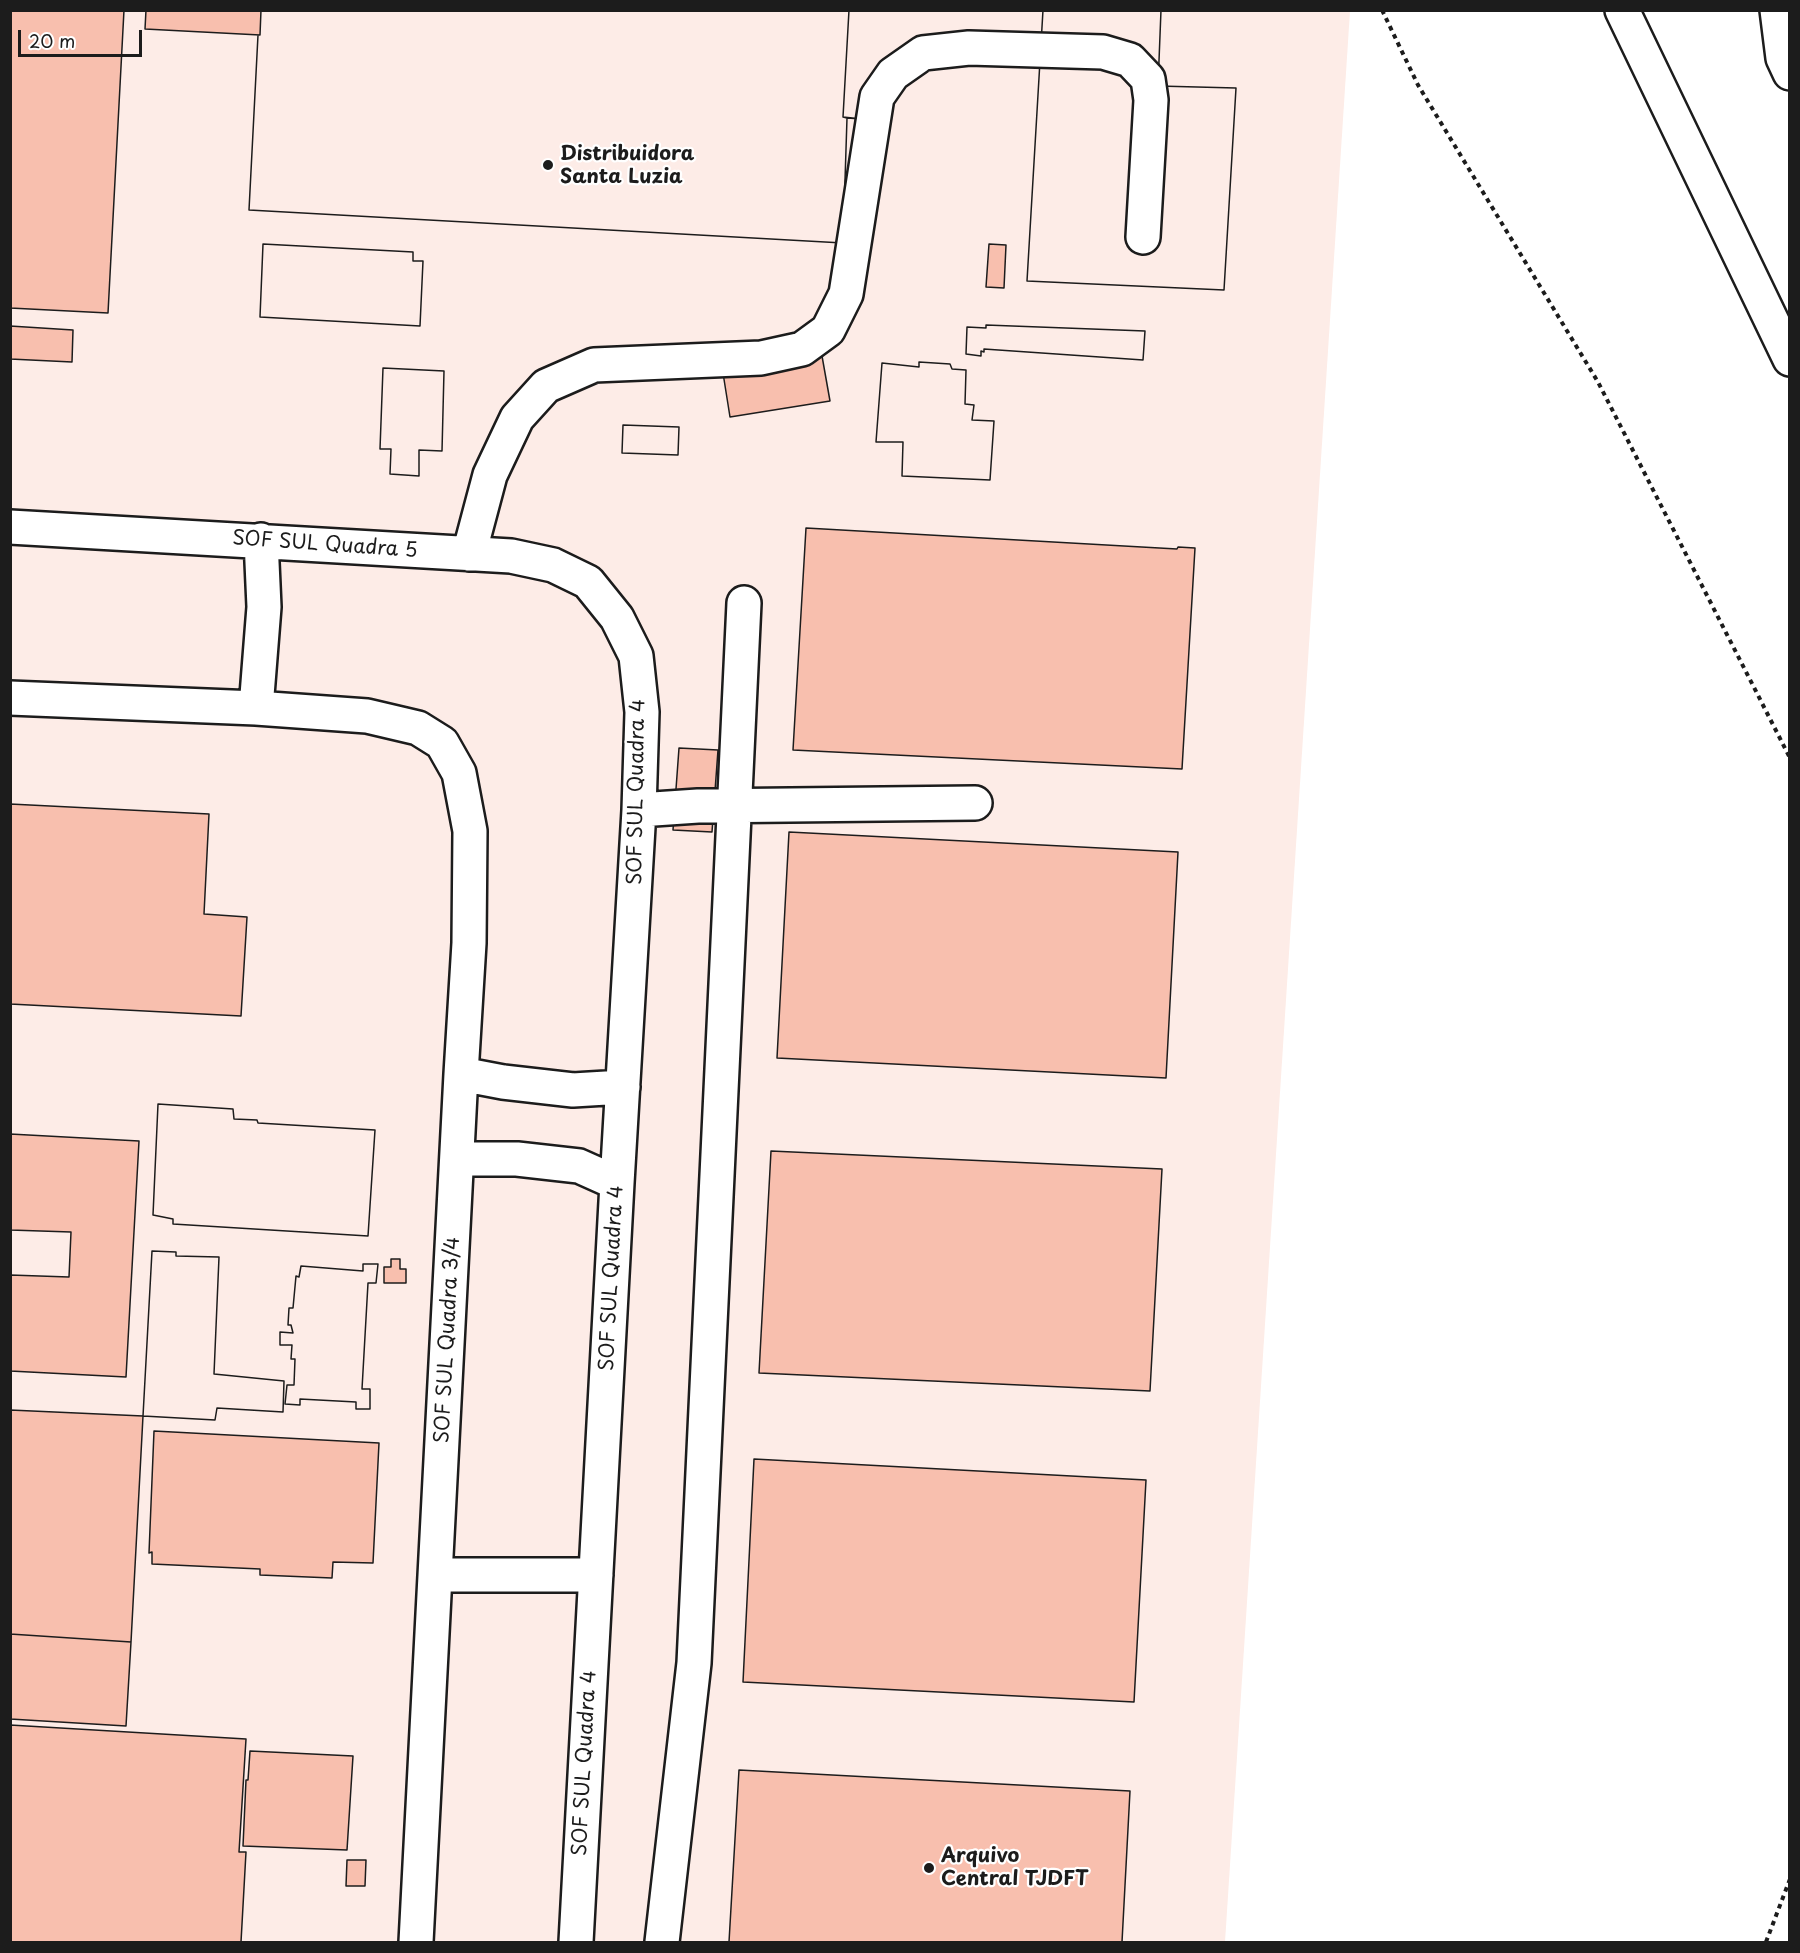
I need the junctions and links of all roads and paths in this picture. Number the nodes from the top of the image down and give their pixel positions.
1 (1382, 10) edge
2 (1622, 10) edge
3 (1777, 10) edge
4 (1790, 73) edge
5 (1143, 237) dead end
6 (1790, 359) edge
7 (10, 527) edge
8 (261, 540) junction
9 (469, 554) junction
10 (744, 603) dead end
11 (617, 618) joint
12 (10, 698) edge
13 (256, 708) junction
14 (1790, 758) edge
15 (975, 803) dead end
16 (733, 806) junction
17 (639, 810) junction
18 (461, 1074) junction
19 (623, 1087) junction
20 (457, 1159) junction
21 (617, 1182) junction
22 (435, 1575) junction
23 (596, 1575) junction
24 (1790, 1879) edge
25 (416, 1942) edge
26 (576, 1942) edge
27 (662, 1942) edge
28 (1766, 1942) edge

1 - 14 path
2 - 6 main road
3 - 4 main road
5 - 9 main road
7 - 8 main road, SOF SUL Quadra 5
8 - 9 main road, SOF SUL Quadra 5
8 - 13 main road
9 - 11 main road, SOF SUL Quadra 5
10 - 16 main road
11 - 17 main road, SOF SUL Quadra 4
12 - 13 main road
13 - 18 main road, SOF SUL Quadra 3/4
15 - 16 main road
16 - 17 main road
16 - 27 main road
17 - 19 main road, SOF SUL Quadra 4
18 - 19 main road
18 - 20 main road, SOF SUL Quadra 3/4
19 - 21 main road, SOF SUL Quadra 4
20 - 21 main road
20 - 22 main road, SOF SUL Quadra 3/4
21 - 23 main road, SOF SUL Quadra 4
22 - 23 main road
22 - 25 main road, SOF SUL Quadra 3/4
23 - 26 main road, SOF SUL Quadra 4
24 - 28 path

